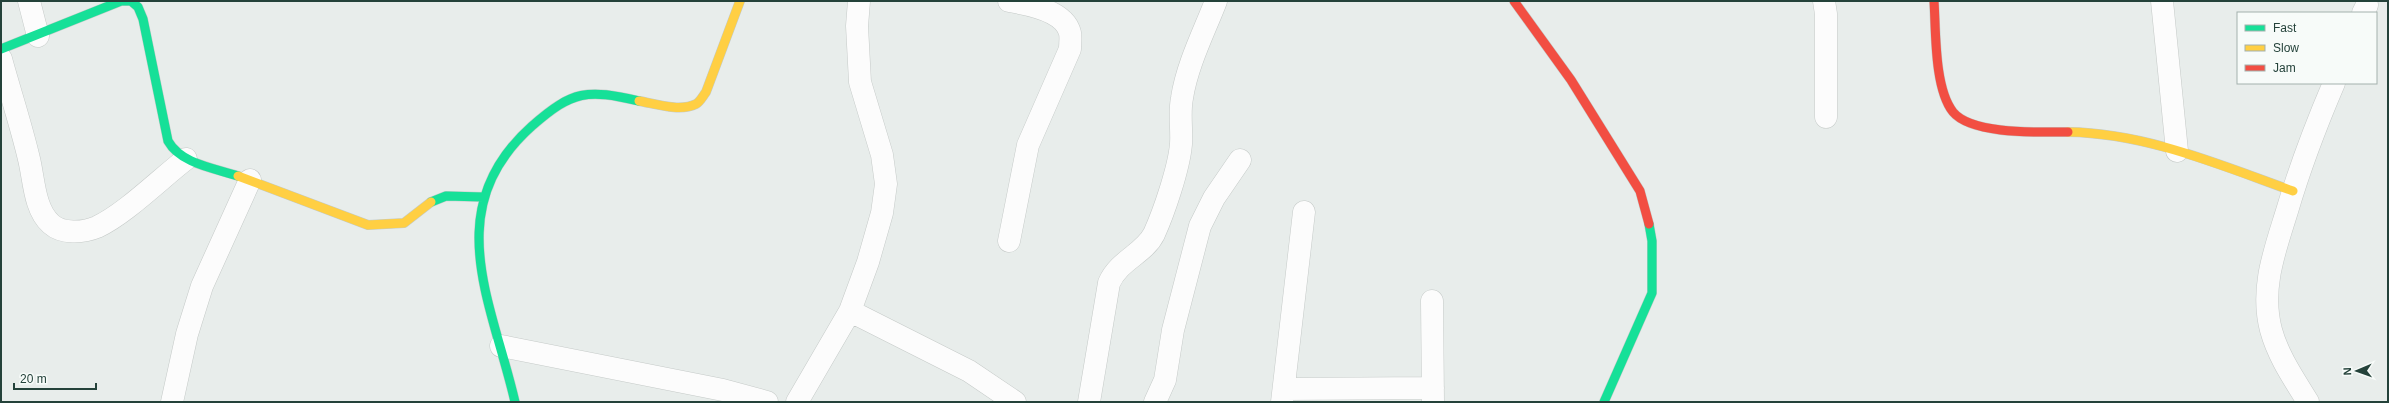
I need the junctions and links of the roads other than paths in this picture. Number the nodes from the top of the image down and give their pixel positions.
1 (29, 1) edge
2 (740, 1) edge
3 (859, 1) edge
4 (1009, 1) edge
5 (1216, 1) edge
6 (1514, 1) edge
7 (1824, 1) edge
8 (1934, 1) edge
9 (2162, 1) edge
10 (38, 36) junction
11 (1, 49) edge
12 (1, 59) edge
13 (2334, 84) edge
14 (1826, 117) dead end
15 (2177, 151) junction
16 (186, 159) junction
17 (1240, 160) dead end
18 (250, 180) junction
19 (2293, 191) junction
20 (483, 197) junction
21 (1304, 212) dead end
22 (1009, 241) dead end
23 (1432, 301) dead end
24 (850, 311) junction
25 (501, 346) junction
26 (1283, 395) edge
27 (1433, 395) edge
28 (172, 402) edge
29 (515, 402) edge
30 (766, 402) edge
31 (797, 402) edge
32 (1015, 402) edge
33 (1089, 402) edge
34 (1155, 402) edge
35 (1604, 402) edge
36 (2308, 402) edge

1 - 10 street
2 - 20 street
3 - 24 street
4 - 22 street
5 - 33 street
6 - 35 street
7 - 14 street
8 - 15 street
9 - 15 street
10 - 11 street
10 - 16 street
12 - 16 street
13 - 19 street
15 - 19 street
16 - 18 street
17 - 34 street
18 - 20 street
18 - 28 street
19 - 36 street
20 - 25 street
21 - 26 street
23 - 27 street
24 - 31 street
24 - 32 street
25 - 29 street
25 - 30 street
26 - 27 street

